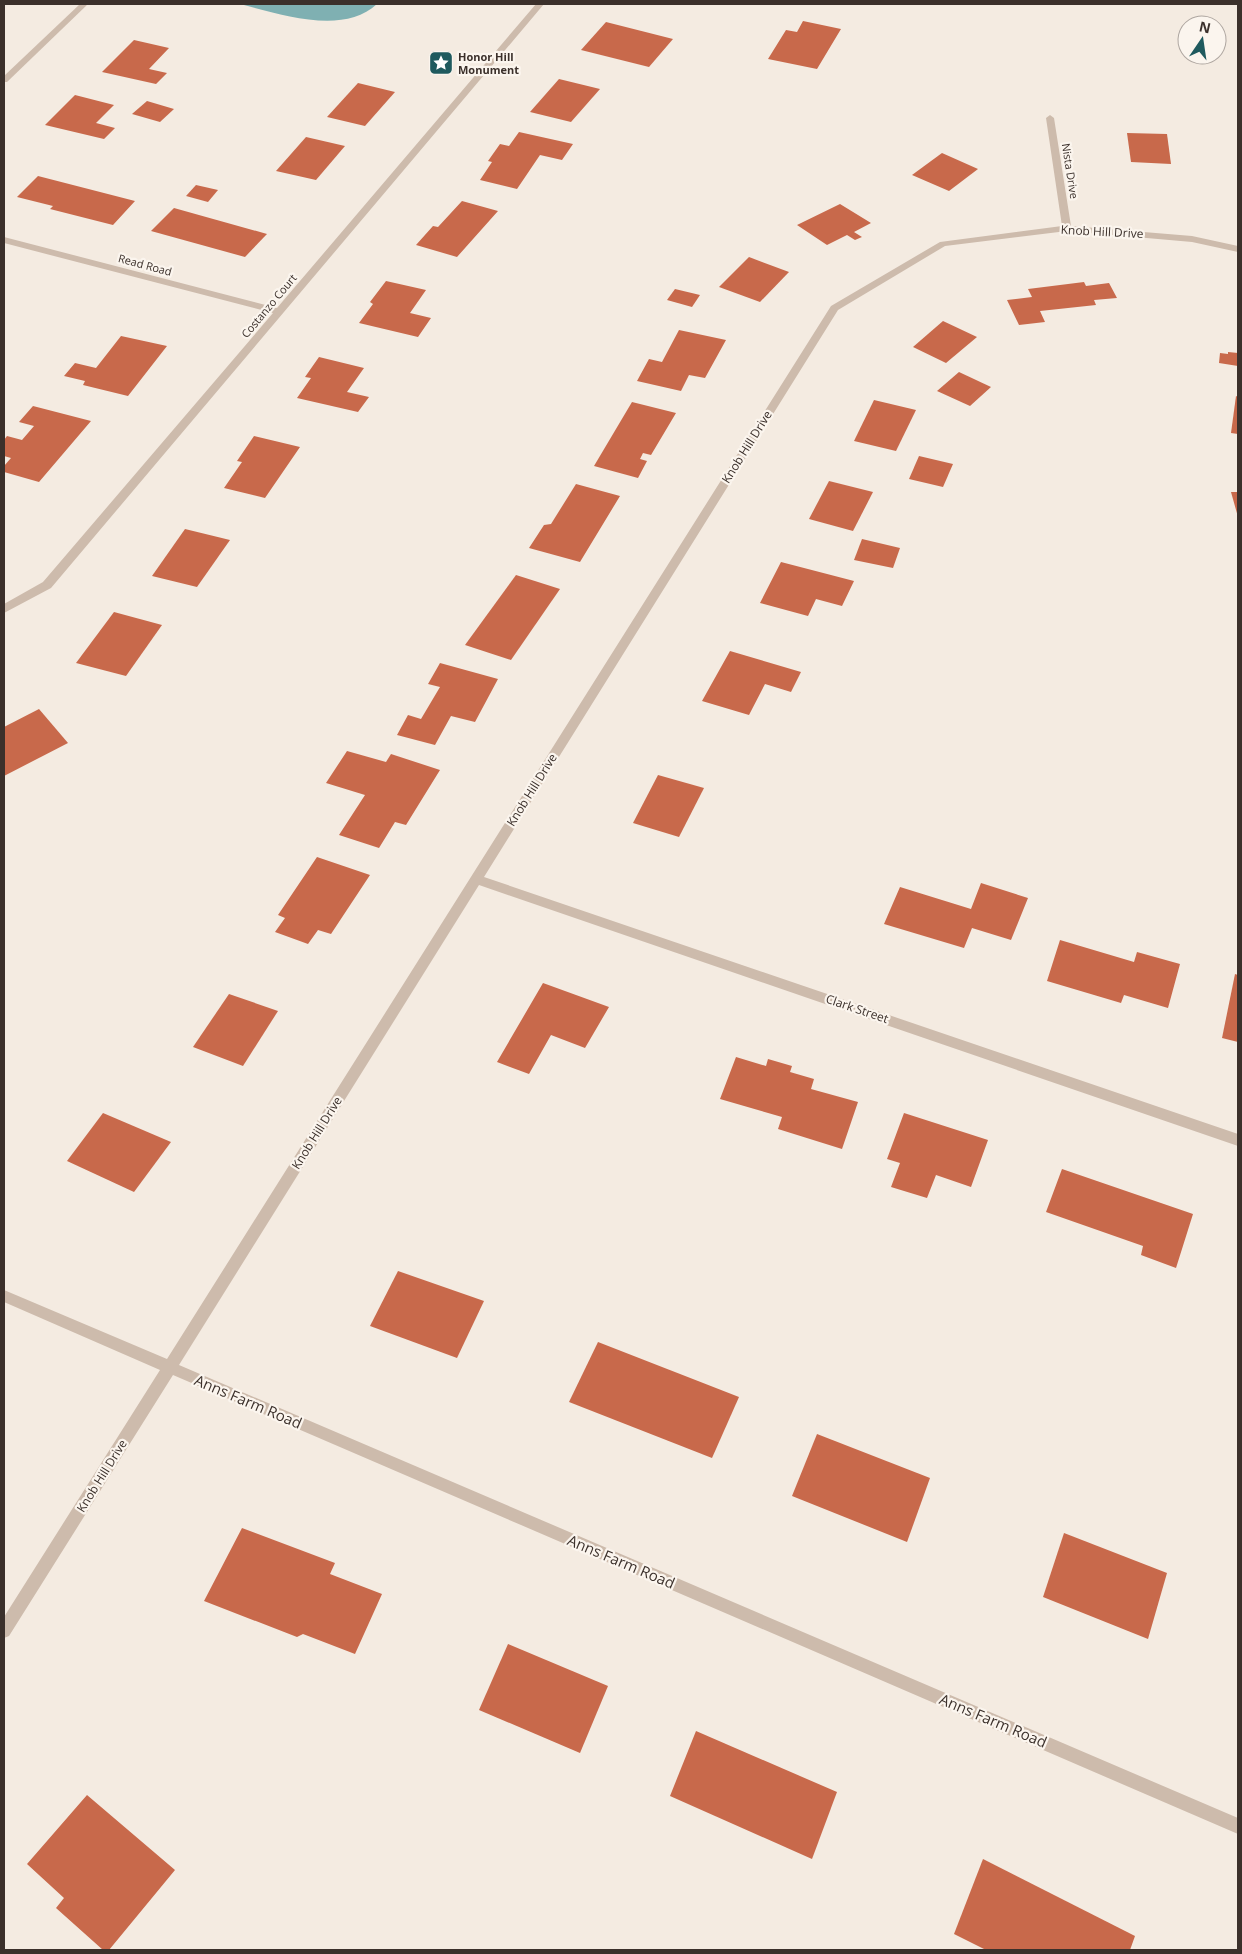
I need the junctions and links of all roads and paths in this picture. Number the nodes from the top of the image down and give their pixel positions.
1 (84, 4) edge
2 (540, 4) edge
3 (4, 80) edge
4 (1050, 118) dead end
5 (1067, 228) junction
6 (4, 240) edge
7 (1238, 249) edge
8 (280, 312) junction
9 (4, 608) edge
10 (476, 879) junction
11 (1238, 1140) edge
12 (4, 1296) edge
13 (169, 1369) junction
14 (4, 1631) edge
15 (1238, 1826) edge

1 - 3 street
2 - 8 street, Costanzo Court
4 - 5 street, Nista Drive
5 - 7 street, Knob Hill Drive
5 - 10 street, Knob Hill Drive
6 - 8 street, Read Road
8 - 9 street, Costanzo Court
10 - 11 street, Clark Street
10 - 13 street, Knob Hill Drive
12 - 13 street, Anns Farm Road
13 - 14 street, Knob Hill Drive
13 - 15 street, Anns Farm Road

